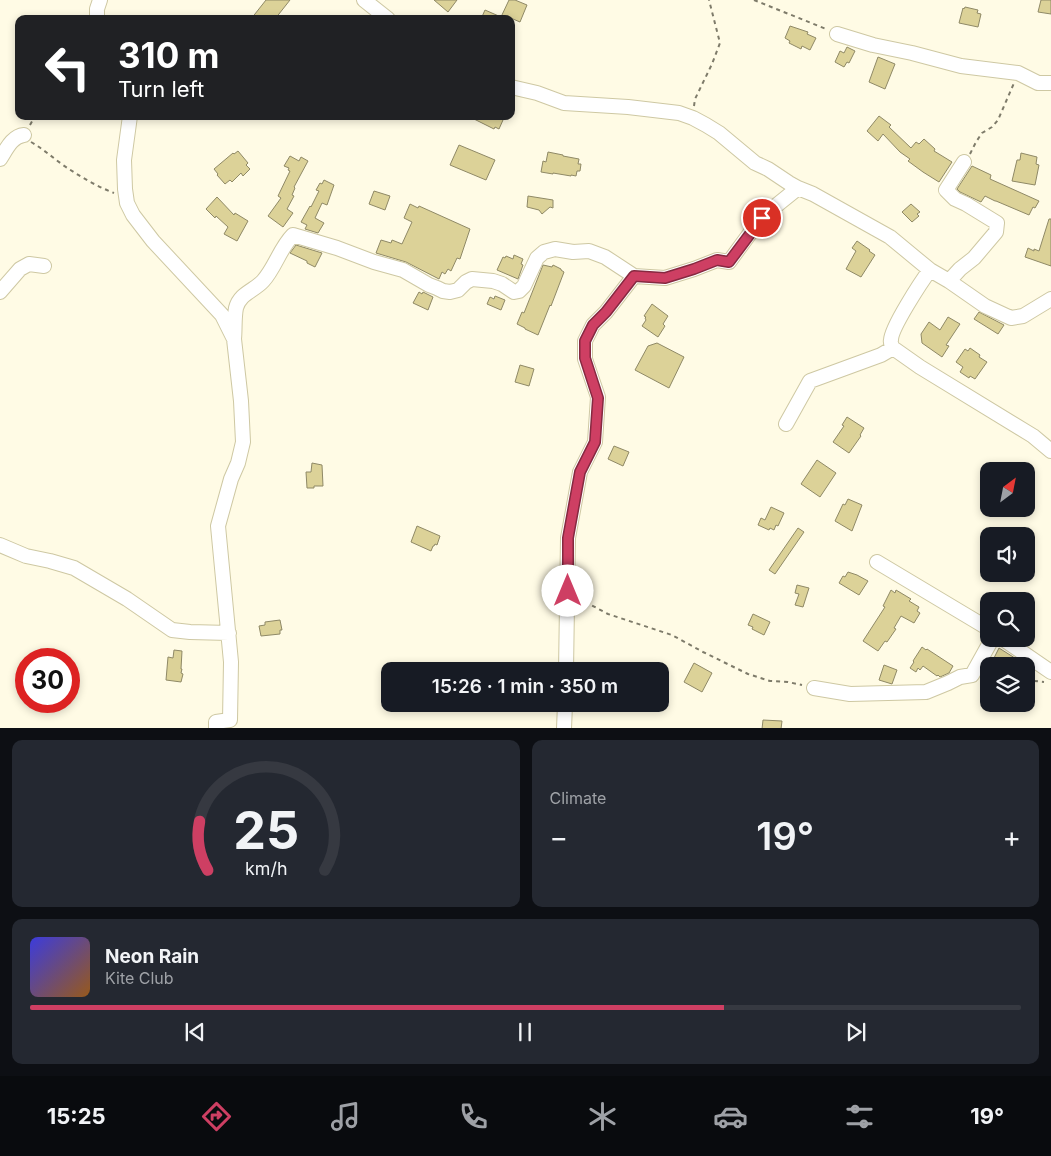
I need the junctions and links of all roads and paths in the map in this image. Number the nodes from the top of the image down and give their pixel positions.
1 (100, 0) edge
2 (364, 0) edge
3 (709, 0) edge
4 (754, 0) edge
5 (96, 15) edge
6 (383, 15) edge
7 (837, 34) joint
8 (1018, 73) junction
9 (1051, 83) edge
10 (515, 87) edge
11 (693, 118) junction
12 (33, 120) edge
13 (129, 120) edge
14 (24, 135) junction
15 (0, 159) edge
16 (964, 162) joint
17 (798, 188) junction
18 (127, 203) junction
19 (44, 266) dead end
20 (930, 270) junction
21 (634, 276) junction
22 (949, 281) junction
23 (0, 292) edge
24 (1051, 299) edge
25 (234, 340) junction
26 (893, 348) junction
27 (786, 424) dead end
28 (1051, 451) edge
29 (0, 545) edge
30 (877, 562) dead end
31 (568, 591) junction
32 (980, 624) edge
33 (229, 634) junction
34 (988, 647) edge
35 (1015, 647) edge
36 (566, 662) edge
37 (1051, 672) edge
38 (1035, 681) edge
39 (1051, 682) edge
40 (814, 688) joint
41 (565, 712) edge
42 (216, 728) edge
43 (564, 728) edge

1 - 5 street
2 - 6 street
3 - 11 path
4 - 7 path
7 - 8 street
8 - 9 street
8 - 16 path
10 - 11 street
11 - 17 street
12 - 14 path
13 - 18 street
14 - 15 street
14 - 18 path
16 - 22 street
17 - 20 street
17 - 21 street
18 - 25 street
19 - 23 street
20 - 22 street
20 - 26 street
21 - 25 street
21 - 31 street
22 - 24 street
25 - 33 street
26 - 27 street
26 - 28 street
29 - 33 street
30 - 32 street
31 - 36 street
31 - 40 path
33 - 42 street
34 - 40 street
35 - 37 street
38 - 39 path
41 - 43 street

